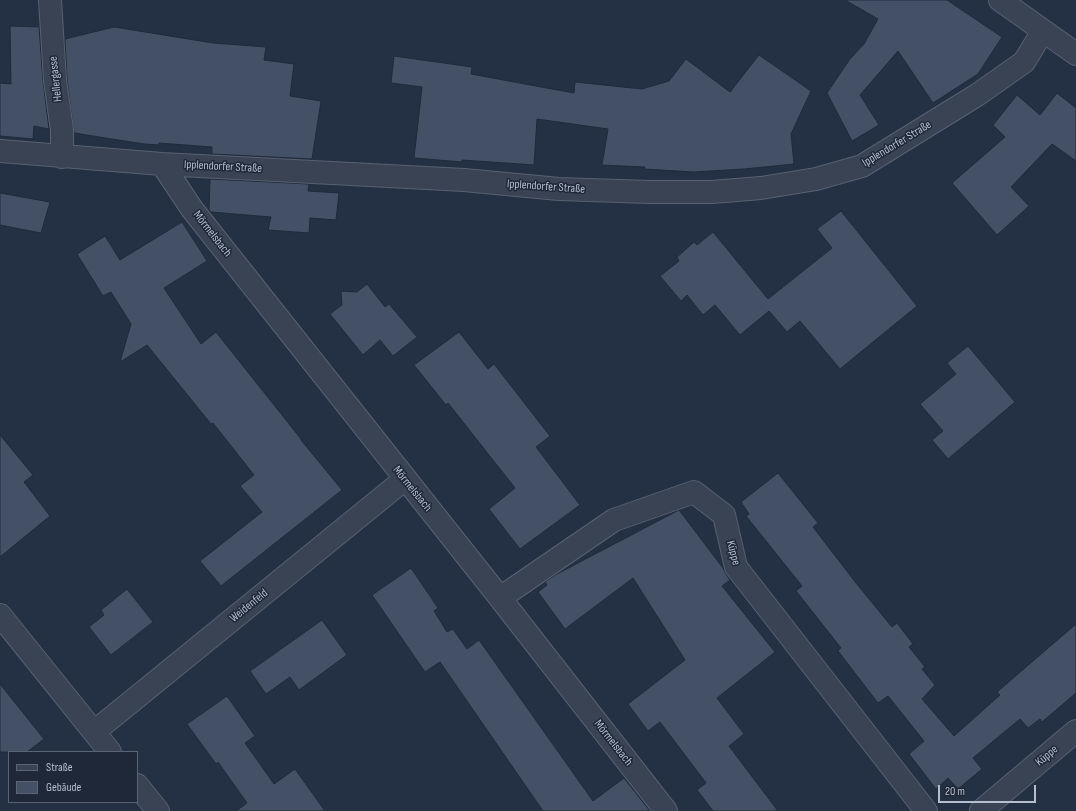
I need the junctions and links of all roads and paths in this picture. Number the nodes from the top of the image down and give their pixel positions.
1 (50, 0) edge
2 (1000, 0) edge
3 (1043, 31) junction
4 (1076, 54) edge
5 (0, 151) edge
6 (62, 157) junction
7 (162, 164) junction
8 (405, 479) junction
9 (500, 598) junction
10 (0, 615) edge
11 (1076, 731) edge
12 (94, 732) junction
13 (109, 751) edge
14 (138, 786) edge
15 (158, 811) edge
16 (666, 811) edge
17 (926, 811) edge
18 (981, 811) edge

1 - 6 street, Hellergasse
2 - 3 street
3 - 4 street
3 - 7 street, Ipplendorfer Straße
5 - 6 street, Ipplendorfer Straße
6 - 7 street, Ipplendorfer Straße
7 - 8 street, Mörmelsbach
8 - 9 street, Mörmelsbach
8 - 12 street, Weidenfeld
9 - 16 street, Mörmelsbach
9 - 17 street, Küppe
10 - 12 street
11 - 18 street, Küppe
12 - 13 street
14 - 15 street

